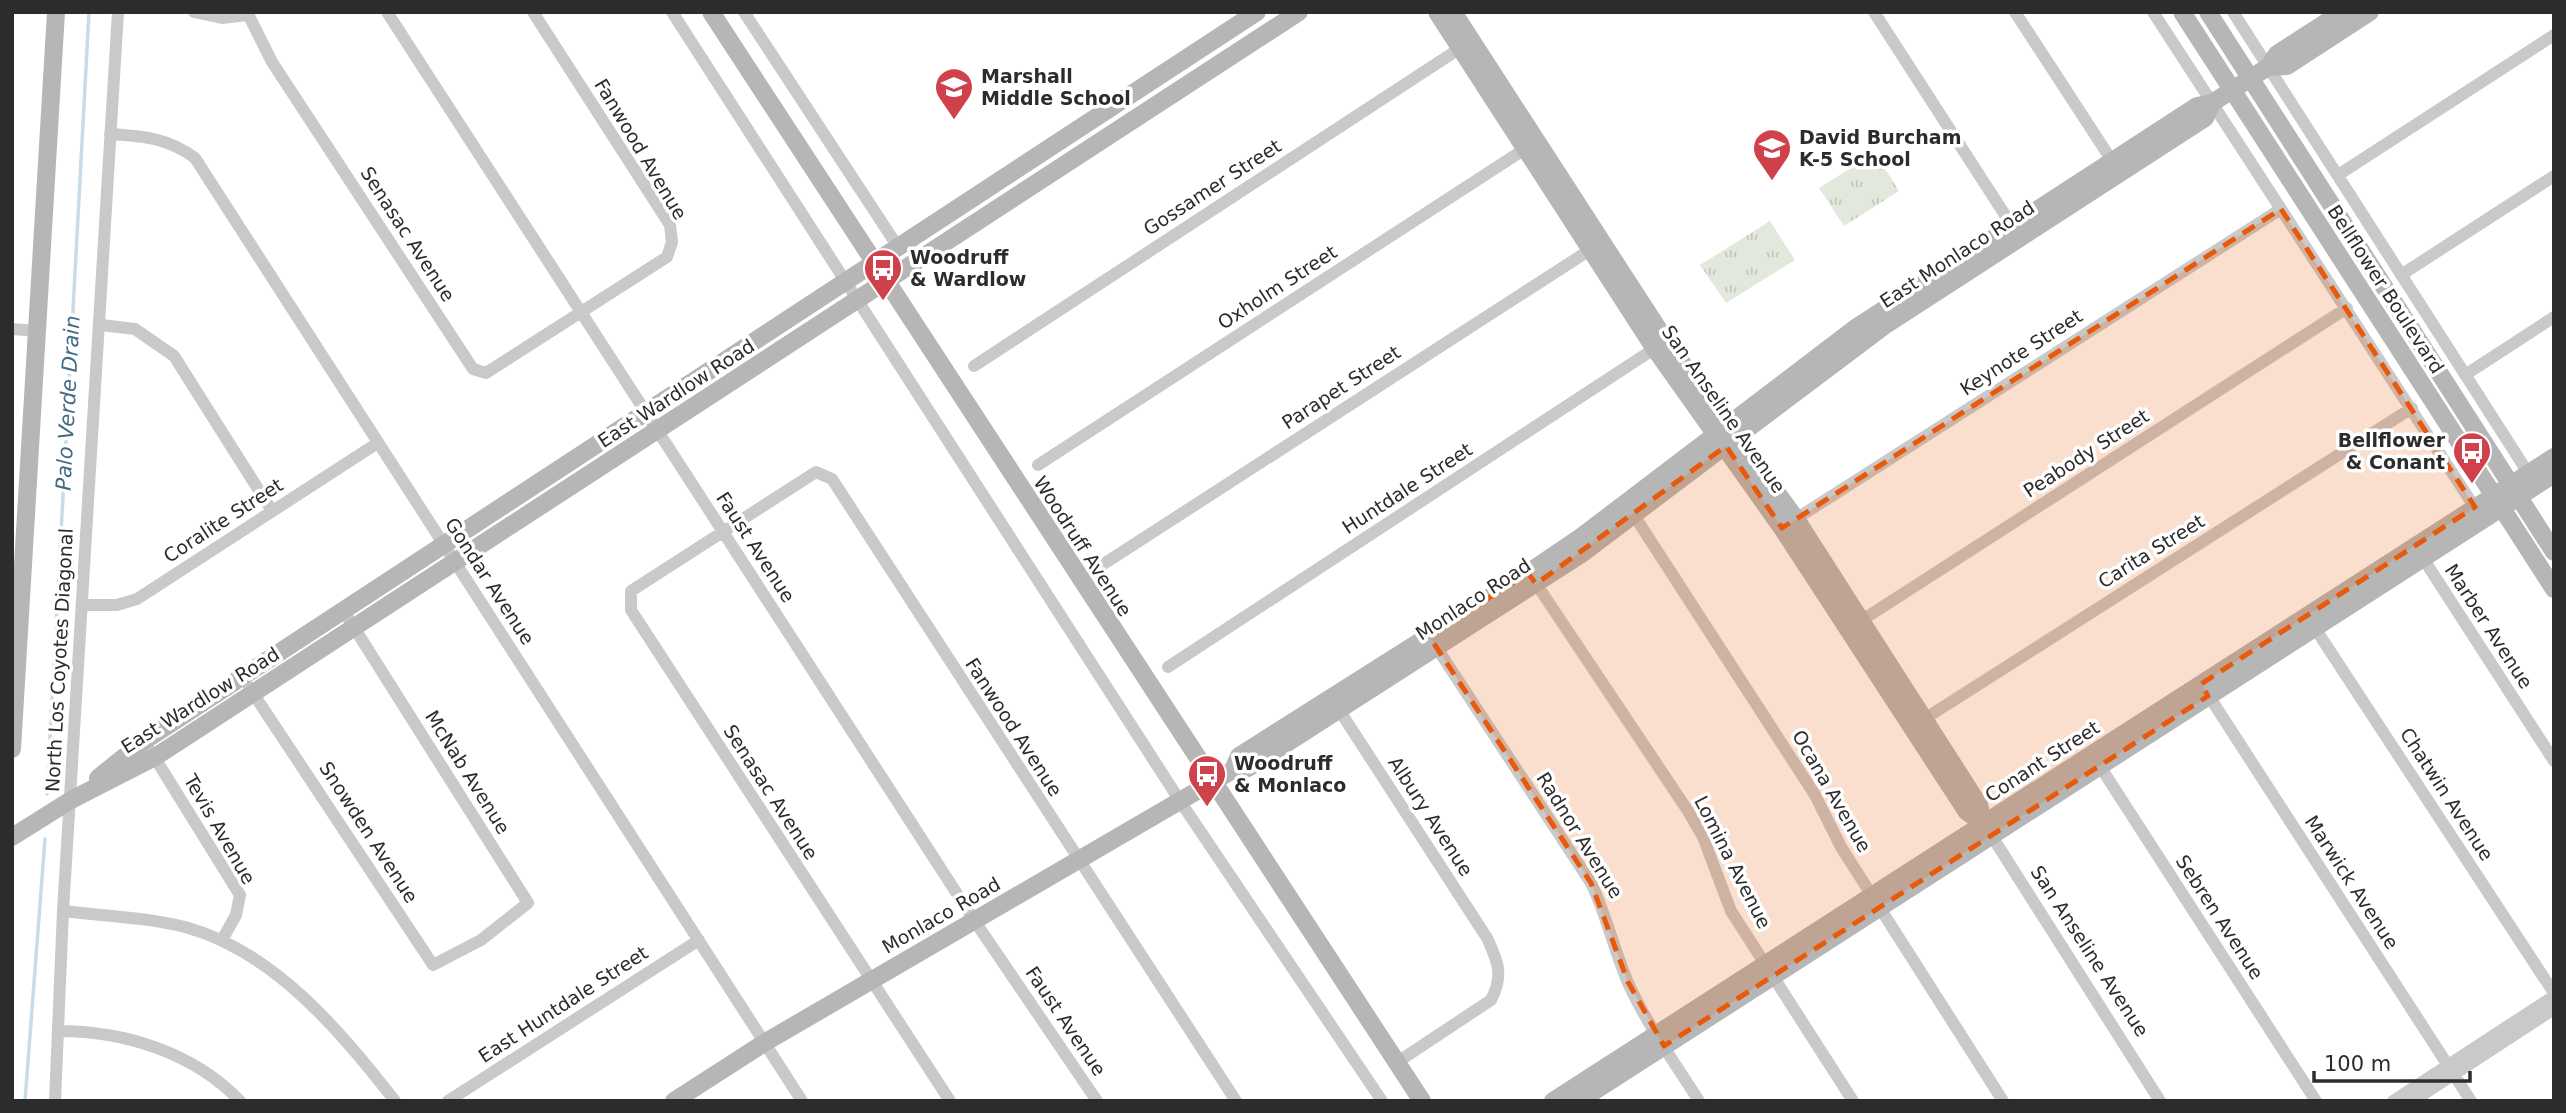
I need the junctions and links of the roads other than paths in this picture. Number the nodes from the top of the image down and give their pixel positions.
1 (56, 12) edge
2 (118, 12) edge
3 (194, 12) edge
4 (387, 12) edge
5 (533, 12) edge
6 (672, 12) edge
7 (711, 12) edge
8 (744, 12) edge
9 (1257, 12) edge
10 (1299, 12) edge
11 (1437, 12) edge
12 (1453, 12) edge
13 (1874, 12) edge
14 (2015, 12) edge
15 (2153, 12) edge
16 (2182, 12) edge
17 (2208, 12) edge
18 (2233, 12) edge
19 (2342, 12) edge
20 (2370, 12) edge
21 (247, 14) edge
22 (2554, 36) edge
23 (1466, 45) junction
24 (2268, 67) junction
25 (2250, 78) junction
26 (2232, 89) junction
27 (2212, 103) junction
28 (110, 134) junction
29 (1531, 145) junction
30 (2115, 167) junction
31 (2338, 175) junction
32 (2554, 176) edge
33 (2281, 209) junction
34 (2016, 232) junction
35 (1595, 246) junction
36 (898, 247) junction
37 (874, 263) junction
38 (2401, 275) junction
39 (886, 281) junction
40 (846, 282) junction
41 (858, 300) junction
42 (2347, 308) junction
43 (579, 312) junction
44 (2554, 317) edge
45 (101, 325) junction
46 (12, 329) edge
47 (38, 331) junction
48 (1661, 345) junction
49 (974, 366) dead end
50 (2465, 374) junction
51 (2412, 408) junction
52 (647, 412) junction
53 (659, 430) junction
54 (1726, 436) junction
55 (376, 444) junction
56 (2554, 457) edge
57 (1038, 464) dead end
58 (2554, 474) edge
59 (2532, 480) junction
60 (2514, 491) junction
61 (2497, 502) junction
62 (1630, 509) junction
63 (272, 511) junction
64 (2479, 513) junction
65 (1789, 524) junction
66 (722, 530) junction
67 (444, 545) junction
68 (2419, 552) junction
69 (2554, 552) edge
70 (455, 561) junction
71 (1102, 565) dead end
72 (1532, 579) junction
73 (2554, 589) edge
74 (83, 606) junction
75 (343, 611) junction
76 (2311, 621) junction
77 (1854, 625) junction
78 (354, 627) junction
79 (1433, 641) junction
80 (1168, 667) dead end
81 (242, 677) junction
82 (2205, 690) junction
83 (253, 693) junction
84 (1335, 704) junction
85 (1918, 723) junction
86 (144, 741) junction
87 (12, 749) edge
88 (155, 757) junction
89 (2096, 760) junction
90 (2554, 761) edge
91 (1213, 783) junction
92 (71, 800) junction
93 (1180, 801) junction
94 (1987, 830) junction
95 (12, 837) edge
96 (1077, 861) junction
97 (1875, 902) junction
98 (63, 911) junction
99 (974, 920) junction
100 (222, 940) junction
101 (481, 940) joint
102 (699, 940) junction
103 (1769, 970) junction
104 (870, 981) junction
105 (2554, 995) edge
106 (2554, 1009) edge
107 (58, 1031) junction
108 (1660, 1040) junction
109 (764, 1043) junction
110 (1396, 1063) junction
111 (2450, 1070) junction
112 (55, 1101) edge
113 (240, 1101) edge
114 (395, 1101) edge
115 (448, 1101) edge
116 (674, 1101) edge
117 (802, 1101) edge
118 (950, 1101) edge
119 (1097, 1101) edge
120 (1237, 1101) edge
121 (1382, 1101) edge
122 (1422, 1101) edge
123 (1553, 1101) edge
124 (1579, 1101) edge
125 (1699, 1101) edge
126 (1853, 1101) edge
127 (2003, 1101) edge
128 (2161, 1101) edge
129 (2316, 1101) edge
130 (2393, 1101) edge
131 (2413, 1101) edge
132 (2470, 1101) edge

1 - 47 main road
2 - 28 street, North Los Coyotes Diagonal
3 - 21 street
4 - 43 street, Faust Avenue
5 - 43 street, Fanwood Avenue
6 - 40 street
7 - 37 main road, Woodruff Avenue
8 - 36 street
9 - 36 main road, East Wardlow Road
10 - 39 main road, East Wardlow Road
11 - 23 main road, San Anseline Avenue
12 - 23 main road, San Anseline Avenue
13 - 34 street
14 - 30 street
15 - 27 street
16 - 26 main road, Bellflower Boulevard
17 - 25 main road, Bellflower Boulevard
18 - 24 street, Bellflower Boulevard
19 - 24 main road, East Monlaco Road
20 - 24 main road
21 - 43 street, Senasac Avenue
22 - 31 street
23 - 29 main road, San Anseline Avenue
23 - 49 street, Gossamer Street
24 - 25 main road, East Monlaco Road
24 - 31 street, Bellflower Boulevard
25 - 26 main road, East Monlaco Road
25 - 60 main road, Bellflower Boulevard
26 - 27 main road, East Monlaco Road
26 - 61 main road, Bellflower Boulevard
27 - 30 main road, East Monlaco Road
27 - 33 street
28 - 45 street, North Los Coyotes Diagonal
28 - 55 street, Gondar Avenue
29 - 35 main road, San Anseline Avenue
29 - 57 street, Oxholm Street
30 - 34 main road, East Monlaco Road
31 - 38 street, Bellflower Boulevard
32 - 38 street
33 - 42 street
33 - 65 street, Keynote Street
34 - 54 main road, East Monlaco Road
35 - 48 main road, San Anseline Avenue
35 - 71 street, Parapet Street
36 - 37 main road, East Wardlow Road
37 - 39 main road, Woodruff Avenue
37 - 40 main road, East Wardlow Road
38 - 50 street, Bellflower Boulevard
39 - 41 main road, East Wardlow Road
39 - 91 main road, Woodruff Avenue
40 - 41 street
40 - 52 main road, East Wardlow Road
41 - 53 main road, East Wardlow Road
41 - 93 street
42 - 51 street
42 - 77 street, Peabody Street
43 - 52 street, Faust Avenue
44 - 50 street
45 - 63 street
45 - 74 street, North Los Coyotes Diagonal
46 - 47 street
47 - 87 main road
48 - 54 main road, San Anseline Avenue
48 - 80 street, Huntdale Street
50 - 59 street, Bellflower Boulevard
51 - 64 street
51 - 85 street, Carita Street
52 - 53 street, Faust Avenue
52 - 67 main road, East Wardlow Road
53 - 66 street, Faust Avenue
53 - 70 main road, East Wardlow Road
54 - 62 main road, Monlaco Road
54 - 65 main road, San Anseline Avenue
55 - 63 street, Coralite Street
55 - 67 street, Gondar Avenue
56 - 59 main road, Conant Street
58 - 59 main road, Conant Street
59 - 60 main road, Conant Street
60 - 61 main road, Conant Street
60 - 69 main road, Bellflower Boulevard
61 - 64 main road, Conant Street
61 - 73 main road, Bellflower Boulevard
62 - 72 main road, Monlaco Road
62 - 97 street, Ocana Avenue
63 - 74 street, Coralite Street
64 - 68 main road, Conant Street
65 - 77 main road, San Anseline Avenue
66 - 96 street, Fanwood Avenue
66 - 99 street, Faust Avenue
66 - 104 street, Senasac Avenue
67 - 70 street, Gondar Avenue
67 - 75 main road, East Wardlow Road
68 - 76 main road, Conant Street
68 - 90 street, Marber Avenue
70 - 78 main road, East Wardlow Road
70 - 102 street, Gondar Avenue
72 - 79 main road, Monlaco Road
72 - 103 street, Lomina Avenue
74 - 92 street, North Los Coyotes Diagonal
75 - 78 street, McNab Avenue
75 - 81 main road, East Wardlow Road
76 - 82 main road, Conant Street
76 - 105 street, Chatwin Avenue
77 - 85 main road, San Anseline Avenue
78 - 83 main road, East Wardlow Road
78 - 101 street, McNab Avenue
79 - 84 main road, Monlaco Road
79 - 108 street, Radnor Avenue
81 - 83 street, Snowden Avenue
81 - 86 main road, East Wardlow Road
82 - 89 main road, Conant Street
82 - 111 street, Marwick Avenue
83 - 88 main road, East Wardlow Road
83 - 101 street, Snowden Avenue
84 - 91 main road, Monlaco Road
84 - 110 street, Albury Avenue
85 - 94 main road, San Anseline Avenue
86 - 88 street, Tevis Avenue
86 - 92 main road, East Wardlow Road
88 - 92 main road, East Wardlow Road
88 - 100 street, Tevis Avenue
89 - 94 main road, Conant Street
89 - 129 street, Sebren Avenue
91 - 93 main road, Monlaco Road
91 - 110 main road, Woodruff Avenue
92 - 95 main road, East Wardlow Road
92 - 98 street, North Los Coyotes Diagonal
93 - 96 main road, Monlaco Road
93 - 121 street
94 - 97 main road, Conant Street
94 - 128 street, San Anseline Avenue
96 - 99 main road, Monlaco Road
96 - 120 street, Fanwood Avenue
97 - 103 main road, Conant Street
97 - 127 street, Ocana Avenue
98 - 100 street
98 - 107 street, North Los Coyotes Diagonal
99 - 104 main road, Monlaco Road
99 - 119 street, Faust Avenue
100 - 114 street
102 - 109 street, Gondar Avenue
102 - 115 street, East Huntdale Street
103 - 108 main road, Conant Street
103 - 126 street, Lomina Avenue
104 - 109 main road, Monlaco Road
104 - 118 street, Senasac Avenue
105 - 111 street
106 - 111 street
107 - 112 street, North Los Coyotes Diagonal
107 - 113 street
108 - 123 main road, Conant Street
108 - 124 main road, Conant Street
108 - 125 street, Radnor Avenue
109 - 116 main road, Monlaco Road
109 - 117 street, Gondar Avenue
110 - 122 main road, Woodruff Avenue
111 - 130 street
111 - 131 street
111 - 132 street, Marwick Avenue

